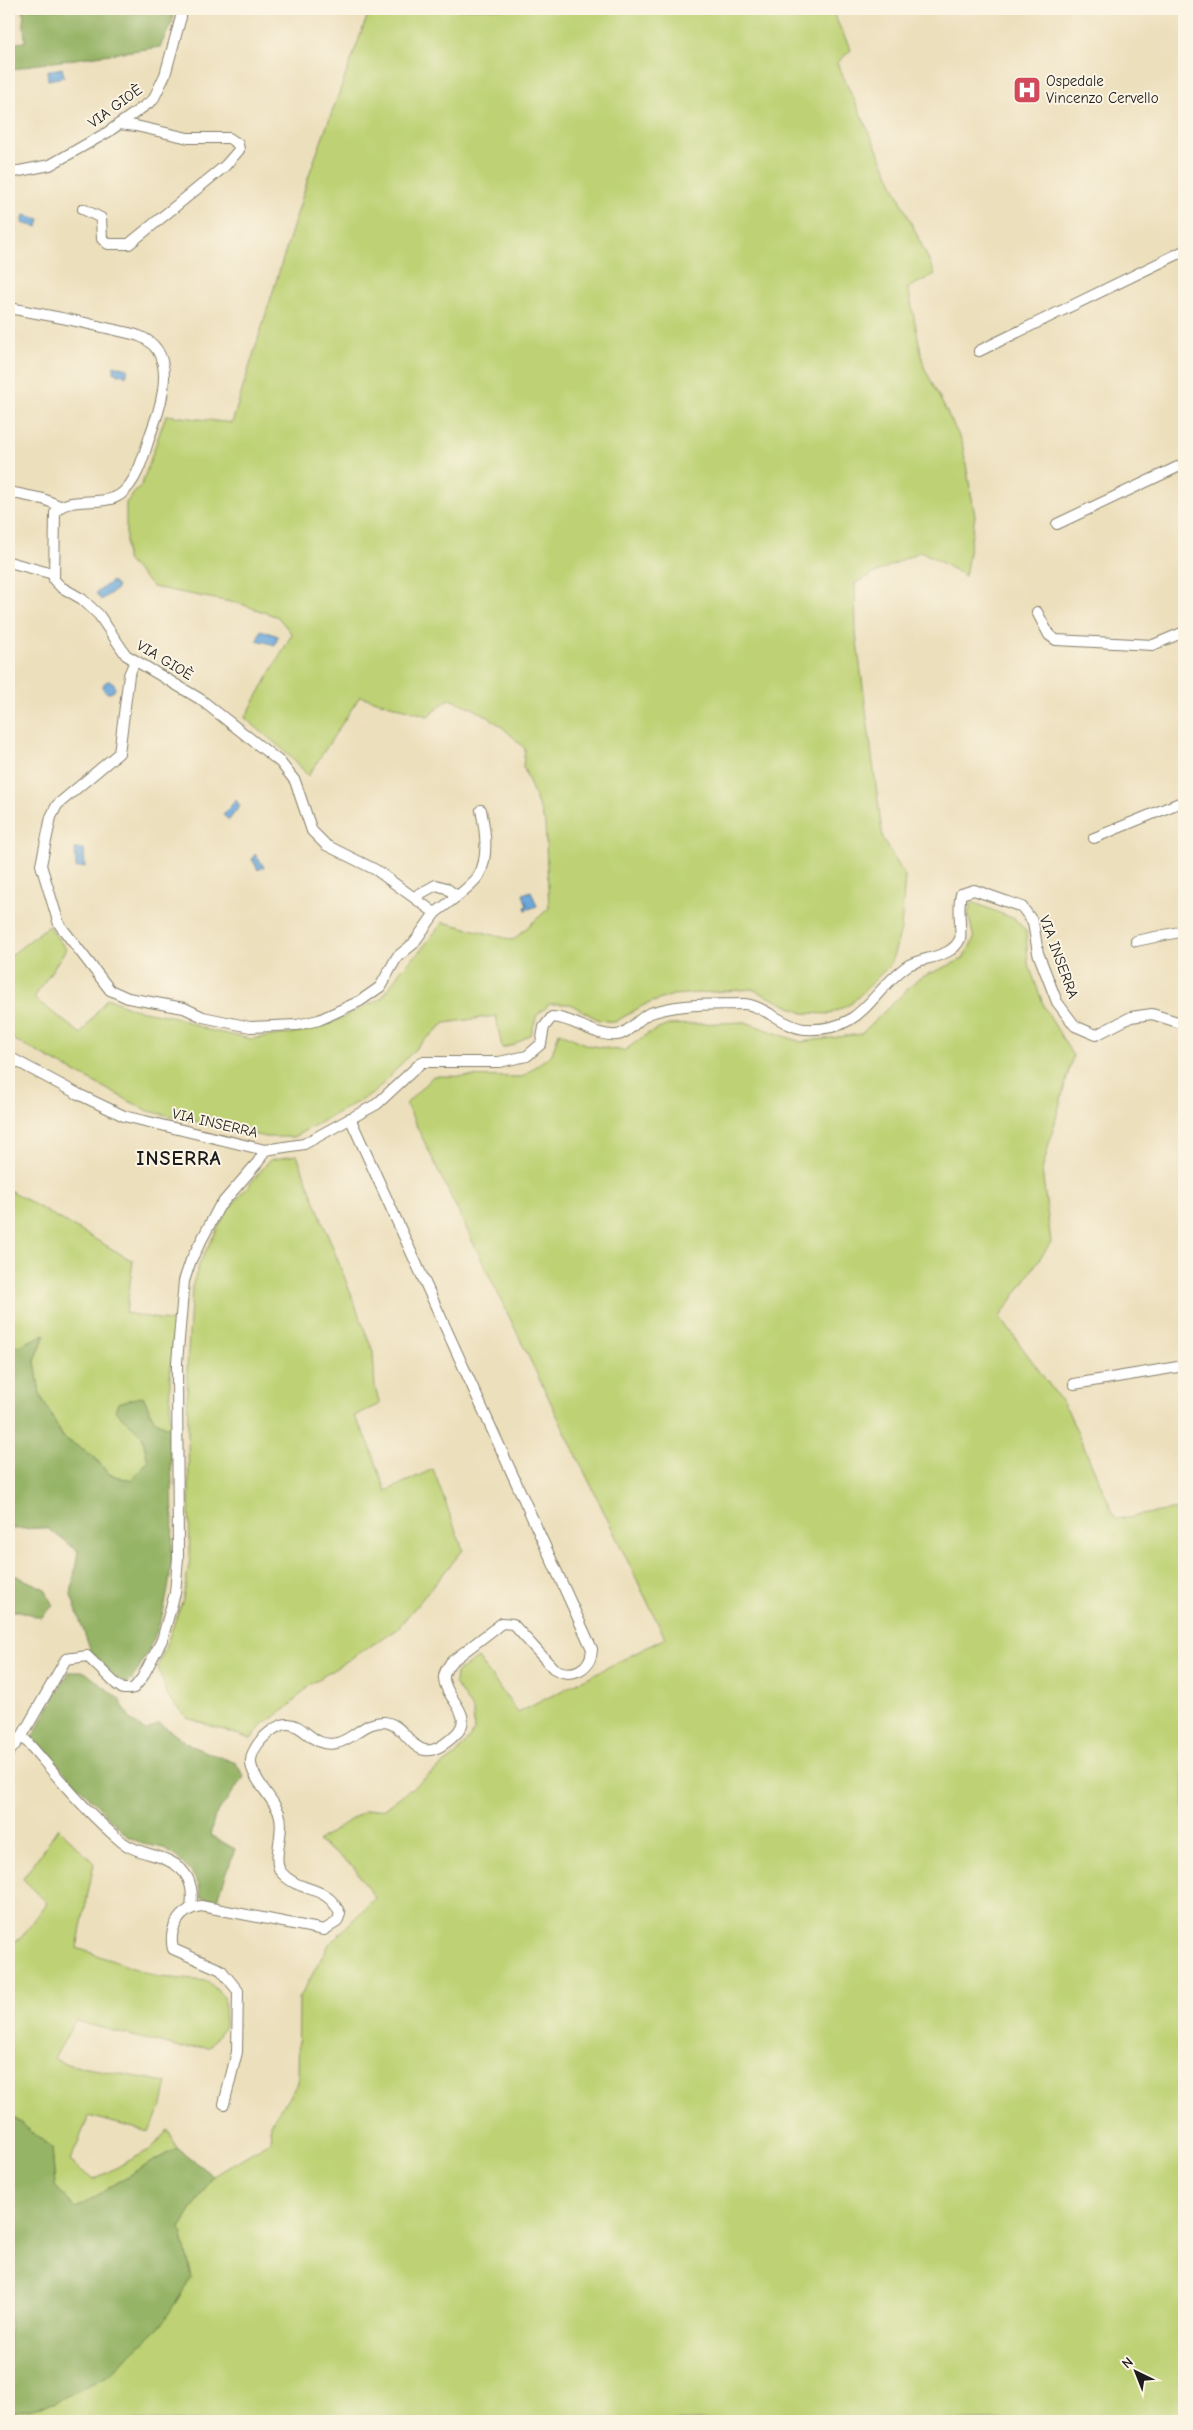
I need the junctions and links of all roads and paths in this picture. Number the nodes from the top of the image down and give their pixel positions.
1 (180, 9) edge
2 (119, 124) junction
3 (9, 173) edge
4 (83, 209) dead end
5 (1184, 251) edge
6 (9, 308) edge
7 (980, 351) dead end
8 (1184, 464) edge
9 (9, 492) edge
10 (60, 506) junction
11 (1057, 524) dead end
12 (9, 562) edge
13 (54, 574) junction
14 (1037, 612) dead end
15 (1184, 632) edge
16 (135, 661) junction
17 (1184, 801) edge
18 (481, 810) dead end
19 (1094, 838) dead end
20 (456, 896) junction
21 (414, 897) junction
22 (435, 913) junction
23 (1184, 931) edge
24 (1136, 941) dead end
25 (1184, 1024) edge
26 (9, 1057) edge
27 (350, 1118) junction
28 (265, 1150) junction
29 (1184, 1366) edge
30 (1074, 1384) dead end
31 (22, 1736) junction
32 (9, 1752) edge
33 (191, 1908) junction
34 (224, 2104) dead end

1 - 2 street, VIA GIOÈ
2 - 3 street, VIA GIOÈ
2 - 4 street
5 - 7 street
6 - 10 street
8 - 11 street
9 - 10 street
10 - 13 street
12 - 13 street
13 - 16 street, VIA GIOÈ
14 - 15 street
16 - 21 street, VIA GIOÈ
16 - 22 street
17 - 19 street
18 - 20 street
20 - 21 street
20 - 22 street
21 - 22 street, VIA GIOÈ
23 - 24 street
25 - 27 street, VIA INSERRA
26 - 28 street, VIA INSERRA
27 - 28 street, VIA INSERRA
27 - 33 street
28 - 31 street
29 - 30 street
31 - 32 street
31 - 33 street
33 - 34 street

